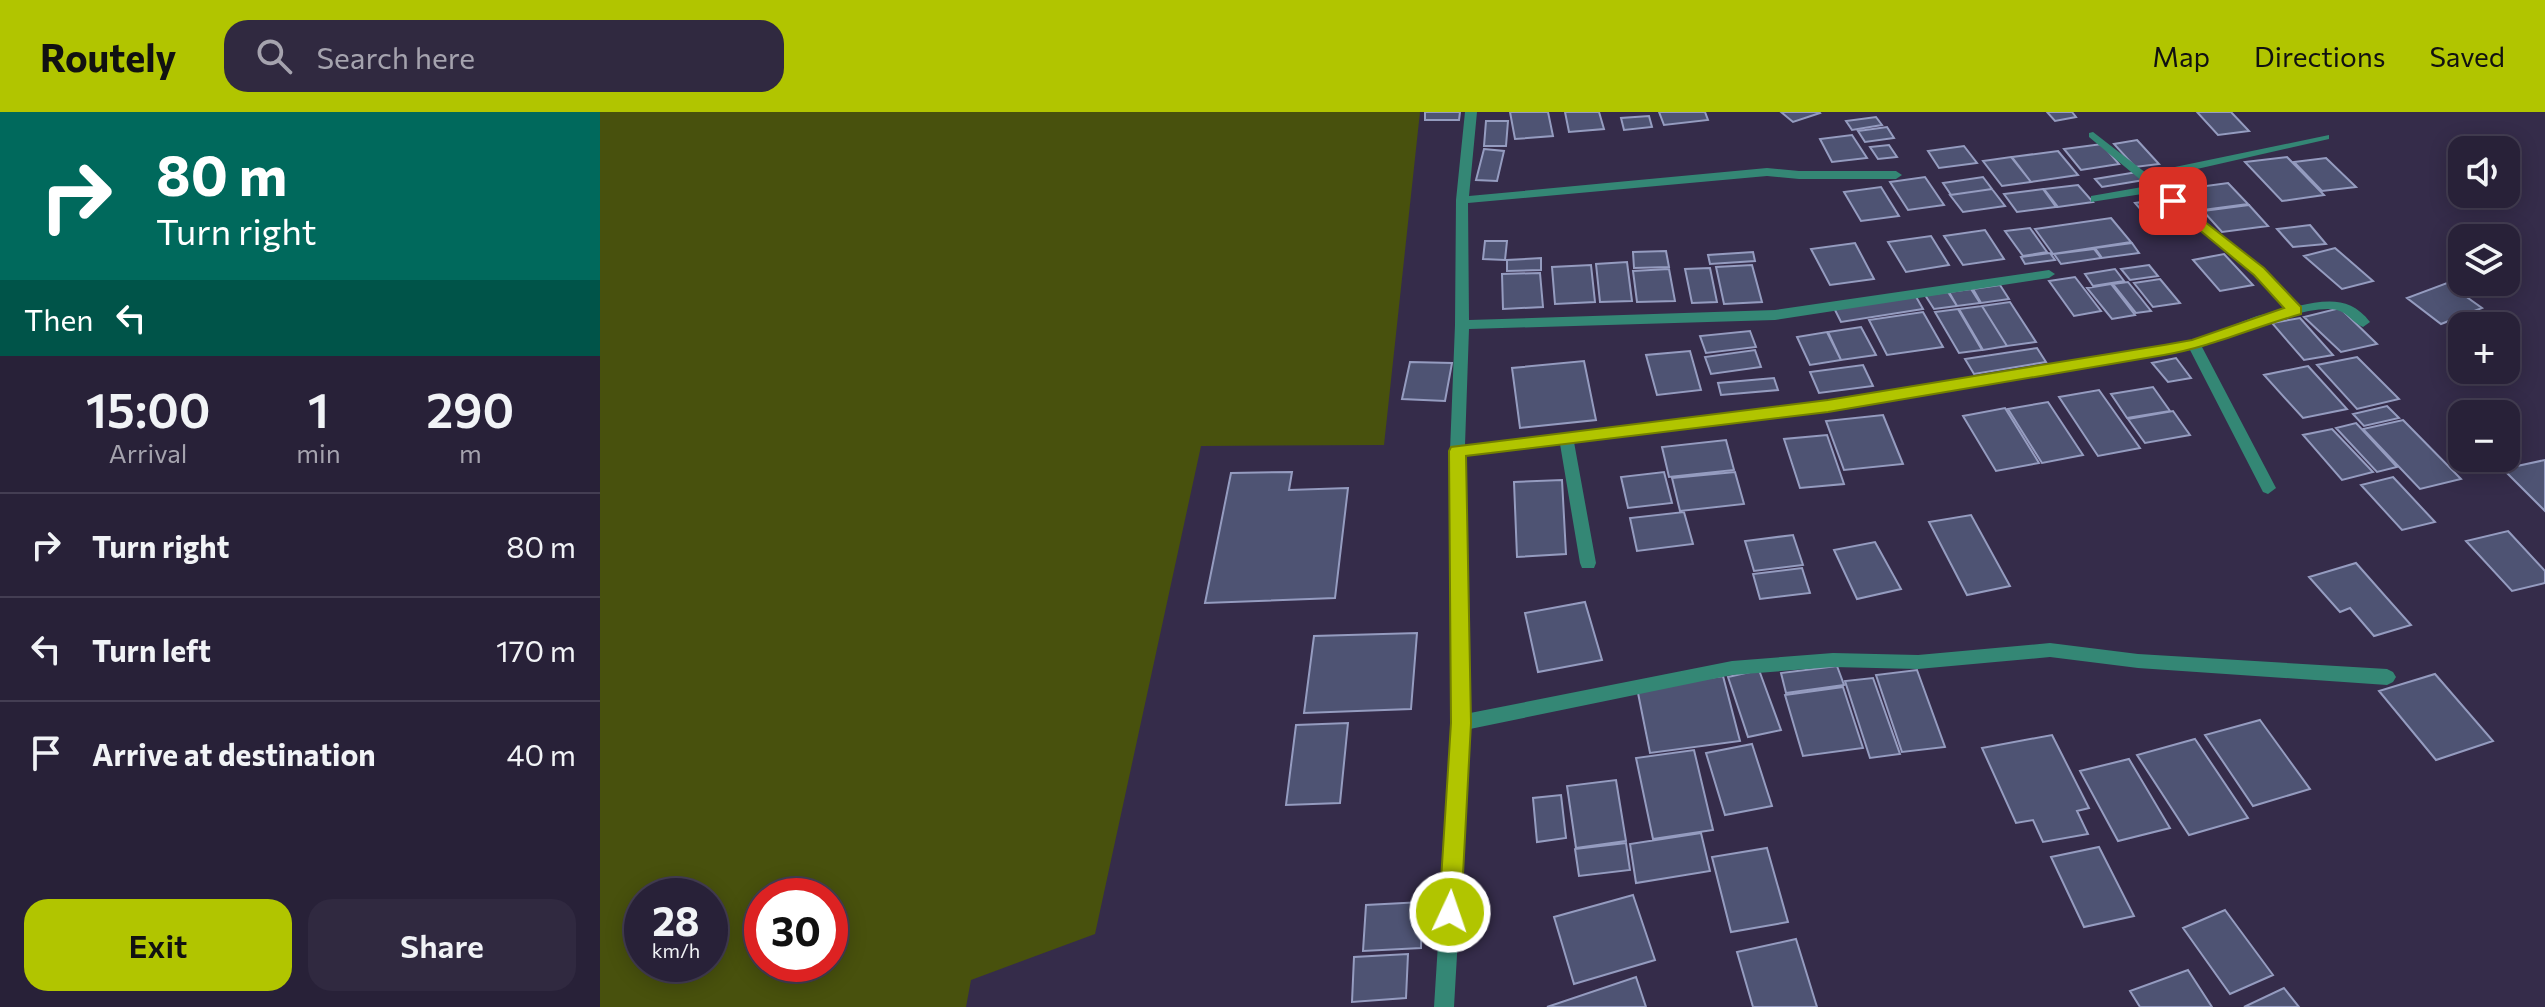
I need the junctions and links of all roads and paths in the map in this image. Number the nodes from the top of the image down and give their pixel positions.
1 (1471, 112) edge
2 (2093, 135) dead end
3 (2325, 137) dead end
4 (1896, 175) dead end
5 (2144, 177) junction
6 (2158, 188) junction
7 (2095, 199) dead end
8 (1462, 200) junction
9 (2049, 274) dead end
10 (2295, 311) junction
11 (2363, 322) dead end
12 (1462, 325) junction
13 (2194, 345) junction
14 (1566, 438) junction
15 (1457, 451) junction
16 (2268, 488) dead end
17 (1588, 563) dead end
18 (2387, 677) dead end
19 (1461, 723) junction
20 (1444, 1007) edge

1 - 8 street
2 - 5 street
3 - 5 street
4 - 8 street
5 - 6 street
6 - 7 street
6 - 10 street
8 - 12 street
9 - 12 street
10 - 11 street
10 - 13 street
12 - 15 street
13 - 14 street
13 - 16 street
14 - 15 street
14 - 17 street
15 - 19 street
18 - 19 street
19 - 20 street

